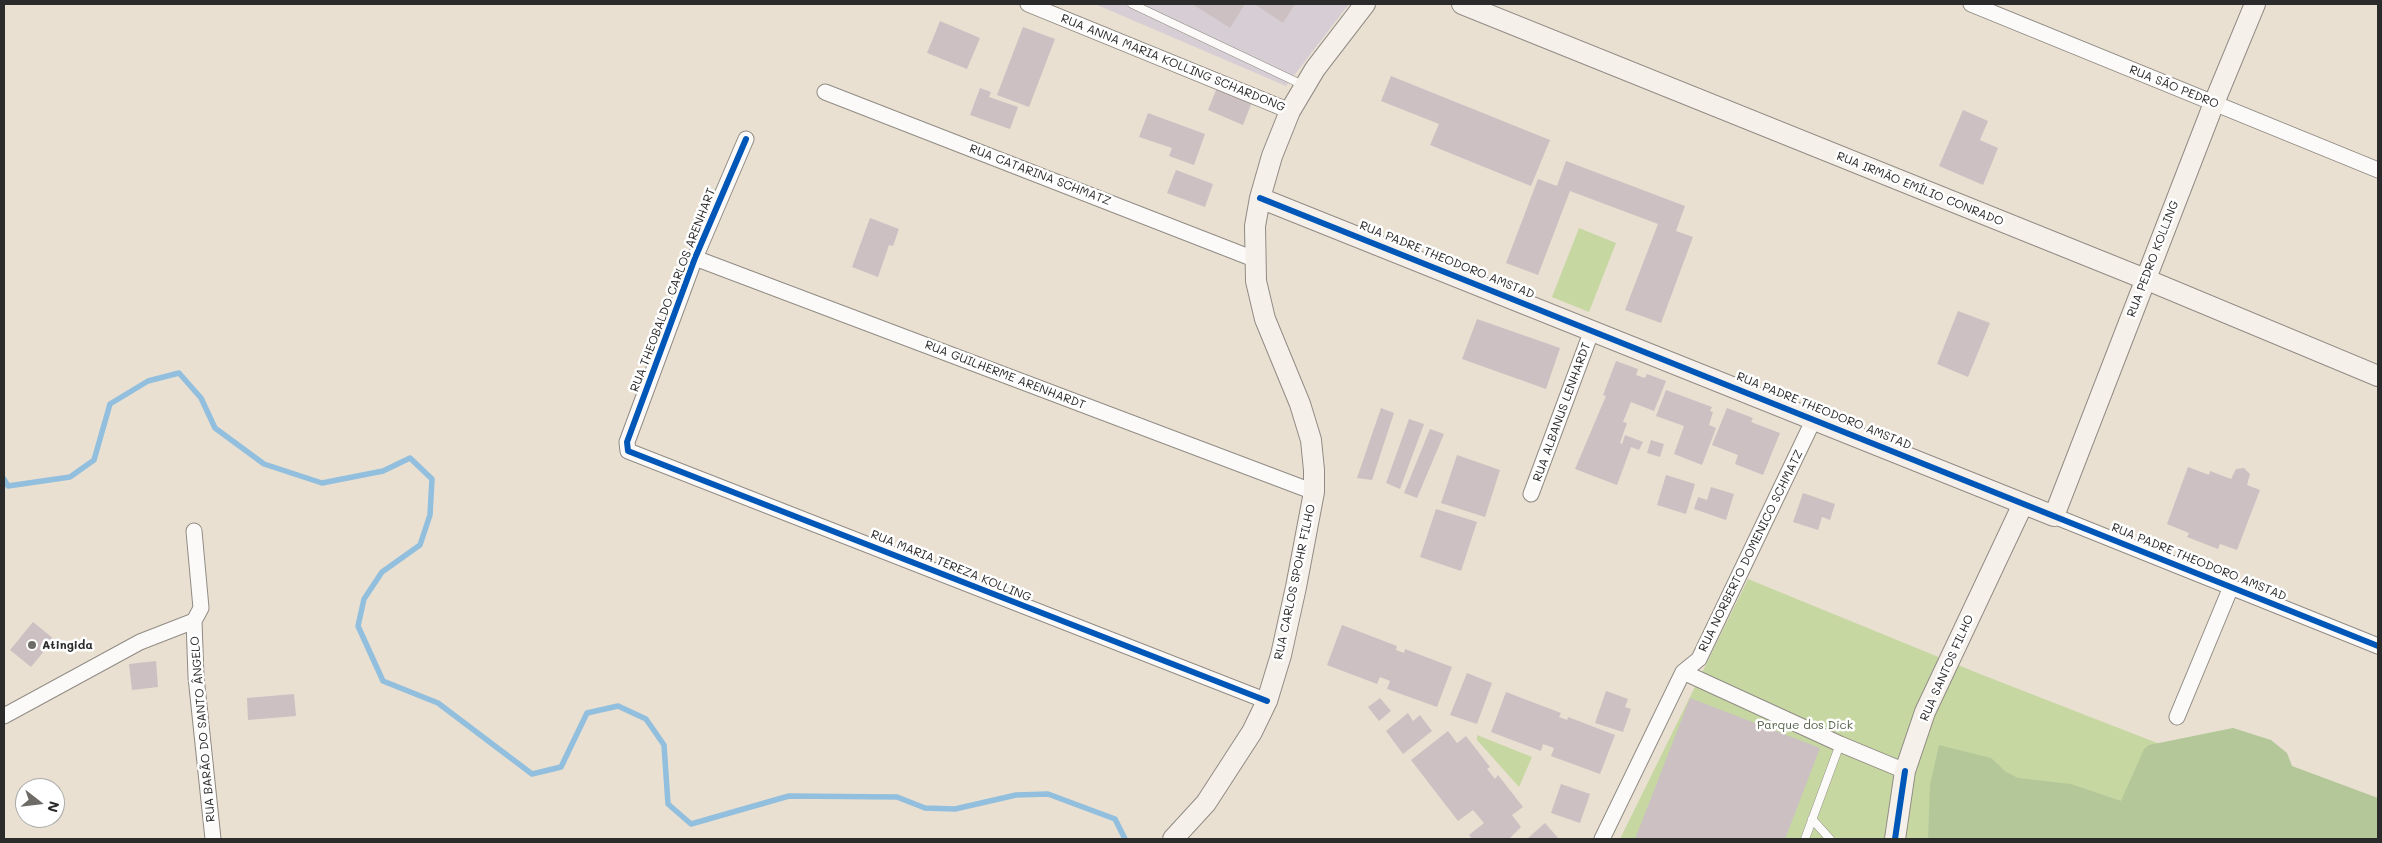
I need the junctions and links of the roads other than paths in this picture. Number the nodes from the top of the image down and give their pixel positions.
1 (1028, 4) edge
2 (1132, 4) edge
3 (1365, 4) edge
4 (1462, 4) edge
5 (1970, 4) edge
6 (2255, 4) edge
7 (1305, 86) junction
8 (825, 92) dead end
9 (2214, 103) junction
10 (1290, 112) junction
11 (746, 139) dead end
12 (2378, 170) edge
13 (1260, 198) junction
14 (695, 258) junction
15 (1254, 259) junction
16 (2145, 280) junction
17 (1592, 330) junction
18 (2378, 376) edge
19 (1814, 419) junction
20 (628, 451) joint
21 (1314, 492) junction
22 (1531, 494) dead end
23 (2023, 504) junction
24 (2054, 516) junction
25 (194, 531) dead end
26 (2231, 587) junction
27 (194, 621) junction
28 (2378, 646) edge
29 (1683, 672) junction
30 (1267, 702) junction
31 (4, 716) edge
32 (2177, 717) dead end
33 (1840, 744) junction
34 (1905, 771) junction
35 (1812, 819) junction
36 (214, 839) edge
37 (1173, 839) edge
38 (1602, 839) edge
39 (1805, 839) edge
40 (1830, 839) edge
41 (1895, 839) edge

1 - 10 street, RUA ANNA MARIA KOLLING SCHARDONG
2 - 7 lane
3 - 7 street, RUA CARLOS SPOHR FILHO
4 - 16 street, RUA IRMÃO EMÍLIO CONRADO
5 - 9 street, RUA SÃO PEDRO
6 - 9 street, RUA PEDRO KOLLING
7 - 10 street, RUA CARLOS SPOHR FILHO
8 - 15 street, RUA CATARINA SCHMATZ
9 - 12 street, RUA SÃO PEDRO
9 - 16 street, RUA PEDRO KOLLING
10 - 13 street, RUA CARLOS SPOHR FILHO
11 - 14 street, RUA THEOBALDO CARLOS ARENHART
13 - 15 street, RUA CARLOS SPOHR FILHO
13 - 17 street, RUA PADRE THEODORO AMSTAD
14 - 20 street, RUA THEOBALDO CARLOS ARENHART
14 - 21 street, RUA GUILHERME ARENHARDT
15 - 21 street, RUA CARLOS SPOHR FILHO
16 - 18 street, RUA IRMÃO EMÍLIO CONRADO
16 - 24 street, RUA PEDRO KOLLING
17 - 19 street, RUA PADRE THEODORO AMSTAD
17 - 22 street, RUA ALBANUS LENHARDT
19 - 23 street, RUA PADRE THEODORO AMSTAD
19 - 29 street, RUA NORBERTO DOMENICO SCHMATZ
20 - 30 street, RUA MARIA TEREZA KOLLING
21 - 30 street, RUA CARLOS SPOHR FILHO
23 - 24 street, RUA PADRE THEODORO AMSTAD
23 - 34 street, RUA SANTOS FILHO
24 - 26 street, RUA PADRE THEODORO AMSTAD
25 - 27 street, RUA BARÃO DO SANTO ÂNGELO
26 - 28 street, RUA PADRE THEODORO AMSTAD
26 - 32 street
27 - 31 street
27 - 36 street, RUA BARÃO DO SANTO ÂNGELO
29 - 33 street
29 - 38 street, RUA NORBERTO DOMENICO SCHMATZ
30 - 37 street, RUA CARLOS SPOHR FILHO
33 - 34 street
33 - 35 lane
34 - 41 street, RUA SANTOS FILHO
35 - 39 lane
35 - 40 lane

